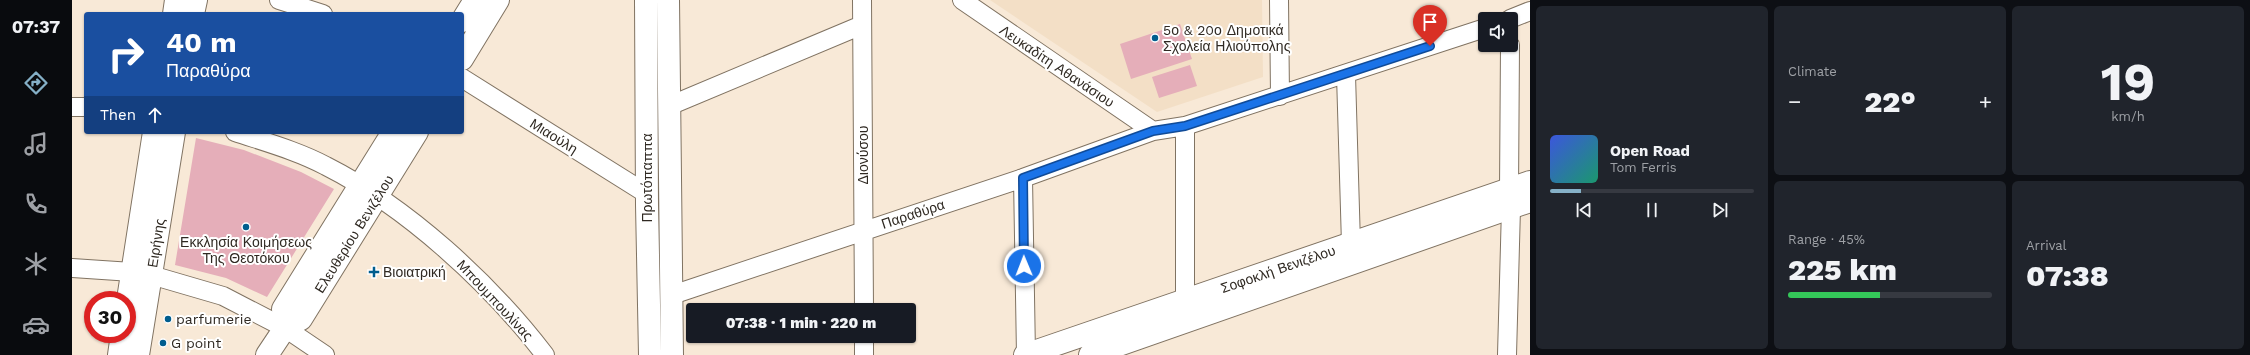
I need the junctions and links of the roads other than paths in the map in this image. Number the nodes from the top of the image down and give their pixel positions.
1 (176, 0) edge
2 (196, 0) edge
3 (279, 0) edge
4 (475, 0) edge
5 (498, 0) edge
6 (646, 0) edge
7 (668, 0) edge
8 (862, 0) edge
9 (962, 0) edge
10 (1279, 0) edge
11 (1530, 11) edge
12 (174, 12) edge
13 (193, 12) edge
14 (317, 12) edge
15 (1518, 16) edge
16 (464, 17) edge
17 (862, 25) junction
18 (1478, 30) edge
19 (1510, 52) edge
20 (464, 56) edge
21 (1346, 75) junction
22 (464, 79) edge
23 (1280, 96) junction
24 (669, 106) junction
25 (72, 107) edge
26 (84, 107) edge
27 (1185, 126) junction
28 (1153, 131) junction
29 (154, 134) edge
30 (174, 134) edge
31 (241, 134) edge
32 (392, 134) edge
33 (416, 134) edge
34 (1023, 178) junction
35 (1530, 182) edge
36 (359, 186) junction
37 (647, 194) junction
38 (377, 198) junction
39 (1516, 199) edge
40 (864, 231) junction
41 (1351, 244) junction
42 (72, 268) edge
43 (142, 274) junction
44 (134, 291) edge
45 (672, 295) junction
46 (1185, 301) junction
47 (864, 303) edge
48 (285, 328) junction
49 (121, 343) edge
50 (864, 343) edge
51 (1085, 349) edge
52 (119, 355) edge
53 (138, 355) edge
54 (267, 355) edge
55 (325, 355) edge
56 (545, 355) edge
57 (650, 355) edge
58 (672, 355) edge
59 (864, 355) edge
60 (1026, 355) edge
61 (1507, 355) edge

1 - 12 street
2 - 13 street
3 - 14 street
4 - 16 street
5 - 20 street
6 - 37 street, Πρωτόπαππα
7 - 24 street, Πρωτόπαππα
8 - 17 street, Διονύσου
9 - 28 street, Λευκαδίτη Αθανάσιου
10 - 23 street
11 - 15 street
17 - 24 street
17 - 40 street, Διονύσου
18 - 21 street, Παραθύρα
19 - 39 street
21 - 23 street, Παραθύρα
21 - 41 street
22 - 37 street, Μιαούλη
23 - 27 street, Παραθύρα
24 - 45 street, Πρωτόπαππα
25 - 26 street
27 - 28 street, Παραθύρα
27 - 46 street
28 - 34 street, Παραθύρα
29 - 43 street, Ειρήνης
30 - 43 street, Ειρήνης
31 - 36 street, Μπουμπουλίνας
32 - 36 street, Ελευθερίου Βενιζέλου
33 - 38 street, Ελευθερίου Βενιζέλου
34 - 40 street, Παραθύρα
34 - 60 street
35 - 39 street, Σοφοκλή Βενιζέλου
36 - 38 street, Μπουμπουλίνας
36 - 48 street, Ελευθερίου Βενιζέλου
37 - 57 street, Πρωτόπαππα
38 - 48 street, Ελευθερίου Βενιζέλου
38 - 56 street, Μπουμπουλίνας
39 - 41 street, Σοφοκλή Βενιζέλου
39 - 51 street, Σοφοκλή Βενιζέλου
39 - 61 street
40 - 45 street, Παραθύρα
40 - 47 street, Διονύσου
41 - 46 street, Σοφοκλή Βενιζέλου
42 - 43 street
43 - 44 street, Ειρήνης
43 - 48 street
43 - 53 street, Ειρήνης
45 - 58 street, Πρωτόπαππα
46 - 51 street, Σοφοκλή Βενιζέλου
48 - 54 street, Ελευθερίου Βενιζέλου
48 - 55 street
49 - 52 street
50 - 59 street
51 - 60 street, Σοφοκλή Βενιζέλου

